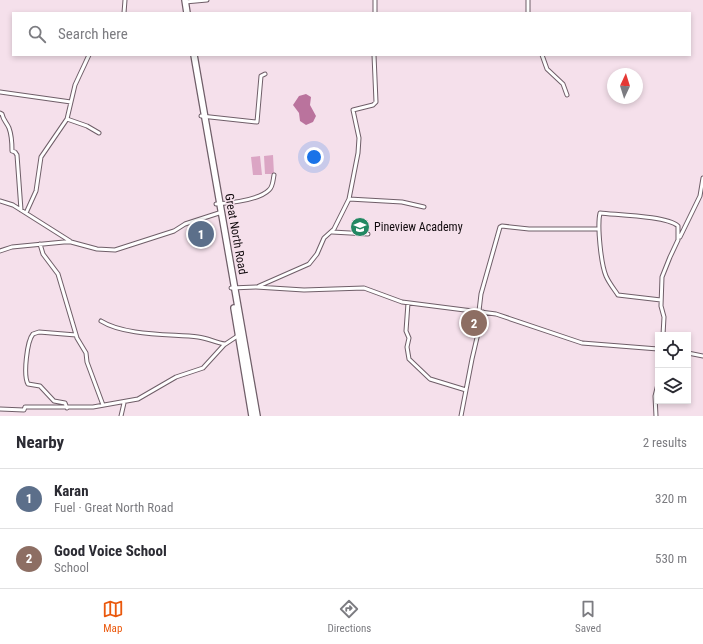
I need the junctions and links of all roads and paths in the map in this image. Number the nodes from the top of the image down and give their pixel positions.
1 (125, 0) edge
2 (207, 0) edge
3 (375, 0) edge
4 (528, 0) edge
5 (184, 1) edge
6 (124, 12) edge
7 (186, 12) edge
8 (375, 12) edge
9 (528, 12) edge
10 (89, 56) edge
11 (193, 56) edge
12 (374, 56) edge
13 (542, 56) edge
14 (265, 74) dead end
15 (0, 92) edge
16 (567, 95) dead end
17 (71, 102) junction
18 (0, 113) edge
19 (203, 116) junction
20 (66, 119) junction
21 (99, 133) dead end
22 (274, 175) dead end
23 (703, 178) edge
24 (349, 199) junction
25 (0, 201) edge
26 (218, 204) junction
27 (424, 206) dead end
28 (21, 210) junction
29 (220, 213) junction
30 (26, 214) junction
31 (599, 229) junction
32 (332, 232) junction
33 (368, 234) dead end
34 (678, 240) junction
35 (71, 242) junction
36 (40, 244) junction
37 (0, 251) edge
38 (256, 287) junction
39 (233, 288) junction
40 (661, 300) junction
41 (408, 303) junction
42 (478, 311) junction
43 (483, 312) junction
44 (101, 321) dead end
45 (663, 332) edge
46 (241, 334) junction
47 (76, 335) junction
48 (225, 344) junction
49 (655, 349) edge
50 (691, 354) edge
51 (703, 356) edge
52 (466, 390) junction
53 (124, 402) junction
54 (655, 404) edge
55 (103, 405) junction
56 (67, 408) junction
57 (0, 409) edge
58 (121, 416) edge
59 (252, 416) edge
60 (257, 416) edge
61 (461, 416) edge
62 (656, 416) edge

1 - 6 street
2 - 5 street
3 - 8 street
4 - 9 street
5 - 7 highway
10 - 17 street
11 - 19 highway, Great North Road
12 - 24 street
13 - 16 street
14 - 19 street
15 - 17 street
17 - 20 street
18 - 28 street
19 - 26 highway, Great North Road
20 - 21 street
20 - 30 street
22 - 26 street
23 - 34 street
24 - 27 street
24 - 32 street
25 - 28 street
26 - 29 highway, Great North Road
28 - 30 street
29 - 35 street
29 - 39 highway, Great North Road
30 - 35 street
31 - 34 street
31 - 40 street
31 - 42 street
32 - 33 street
32 - 38 street
34 - 40 street
35 - 36 street
36 - 37 street
36 - 47 street
38 - 39 street
38 - 41 street
39 - 46 highway, Great North Road
40 - 45 street
41 - 42 street
41 - 52 street
42 - 43 street
43 - 49 street
43 - 52 street
44 - 48 street
46 - 48 street
46 - 59 highway, Great North Road
46 - 60 highway, Great North Road
47 - 55 street
47 - 56 street
48 - 53 street
50 - 51 street
52 - 61 street
53 - 55 street
53 - 58 street
54 - 62 street
55 - 56 street
56 - 57 street

